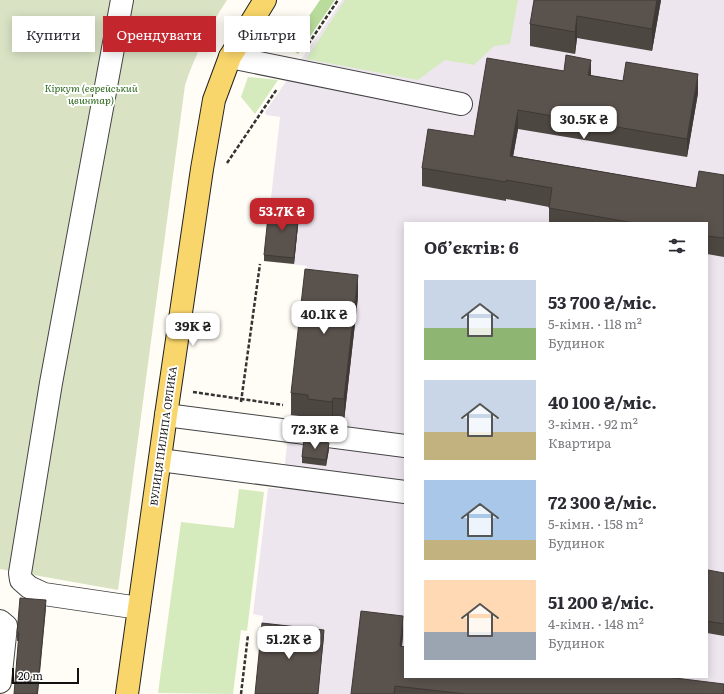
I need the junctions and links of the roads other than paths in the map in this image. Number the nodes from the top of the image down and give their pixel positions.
1 (122, 0) edge
2 (265, 0) edge
3 (230, 57) junction
4 (461, 104) dead end
5 (166, 415) junction
6 (404, 446) edge
7 (160, 460) junction
8 (404, 492) edge
9 (139, 608) junction
10 (0, 620) edge
11 (0, 682) edge
12 (127, 694) edge

1 - 9 lane
2 - 3 main road, ВУЛИЦЯ ПИЛИПА ОРЛИКА
3 - 4 lane
3 - 5 main road, ВУЛИЦЯ ПИЛИПА ОРЛИКА
5 - 6 lane
5 - 7 main road, ВУЛИЦЯ ПИЛИПА ОРЛИКА
7 - 8 lane
7 - 9 main road, ВУЛИЦЯ ПИЛИПА ОРЛИКА
9 - 12 main road, ВУЛИЦЯ ПИЛИПА ОРЛИКА
10 - 11 lane

